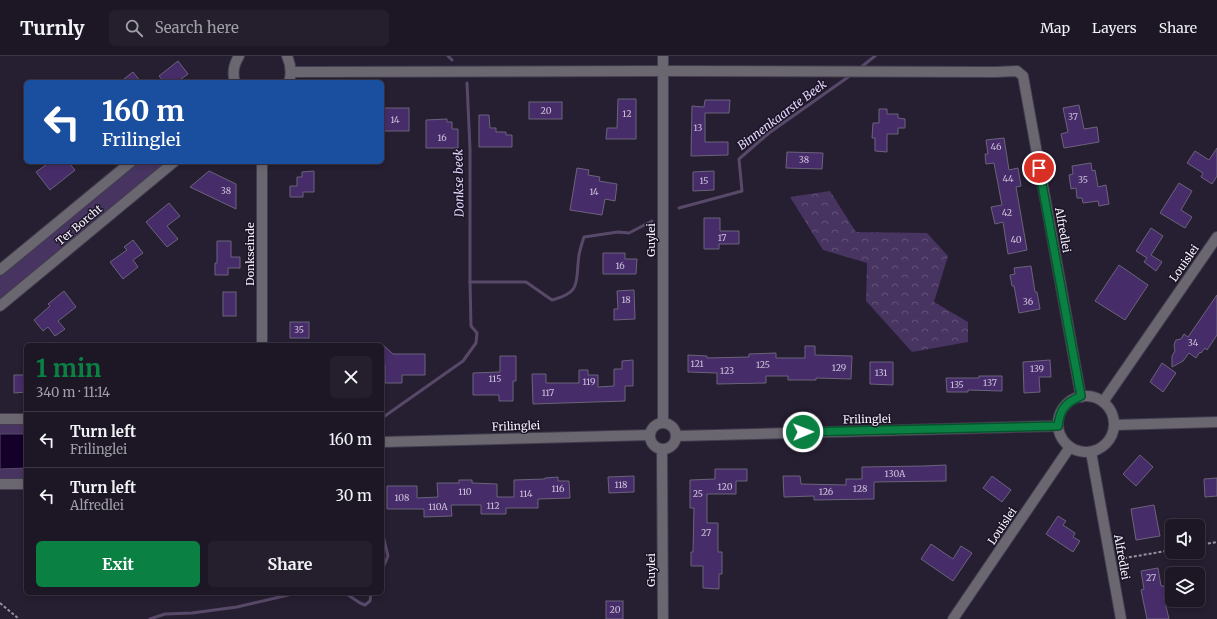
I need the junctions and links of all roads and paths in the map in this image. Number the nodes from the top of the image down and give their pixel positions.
1 (239, 56) edge
2 (287, 56) edge
3 (663, 56) edge
4 (234, 70) junction
5 (663, 71) junction
6 (290, 77) edge
7 (229, 80) edge
8 (235, 80) edge
9 (129, 164) edge
10 (172, 164) edge
11 (262, 164) edge
12 (1217, 237) edge
13 (0, 270) edge
14 (0, 306) edge
15 (262, 343) edge
16 (1081, 396) junction
17 (1103, 402) junction
18 (0, 419) edge
19 (24, 419) edge
20 (1217, 422) edge
21 (663, 423) junction
22 (1114, 425) junction
23 (1058, 426) junction
24 (650, 435) junction
25 (676, 436) junction
26 (384, 442) edge
27 (1070, 447) junction
28 (662, 449) junction
29 (1091, 452) junction
30 (0, 484) edge
31 (24, 484) edge
32 (1217, 542) edge
33 (1205, 544) edge
34 (1165, 551) edge
35 (1110, 560) junction
36 (0, 603) edge
37 (19, 619) edge
38 (663, 619) edge
39 (953, 619) edge
40 (1121, 619) edge

1 - 4 street
2 - 6 street
3 - 5 street, Guylei
4 - 7 street
4 - 8 street
5 - 6 street
5 - 16 street, Alfredlei
5 - 21 street, Guylei
9 - 13 street, Ter Borcht
10 - 14 street, Ter Borcht
11 - 15 street, Donkseinde
12 - 17 street, Louislei
16 - 17 street
16 - 23 street
17 - 22 street
18 - 19 street
20 - 22 street
21 - 24 street
21 - 25 street
22 - 29 street
23 - 25 street, Frilinglei
23 - 27 street
24 - 26 street, Frilinglei
24 - 28 street
25 - 28 street
27 - 29 street
27 - 39 street, Louislei
28 - 38 street, Guylei
29 - 35 street, Alfredlei
30 - 31 street
32 - 33 path
34 - 35 path
35 - 40 street, Alfredlei
36 - 37 path

